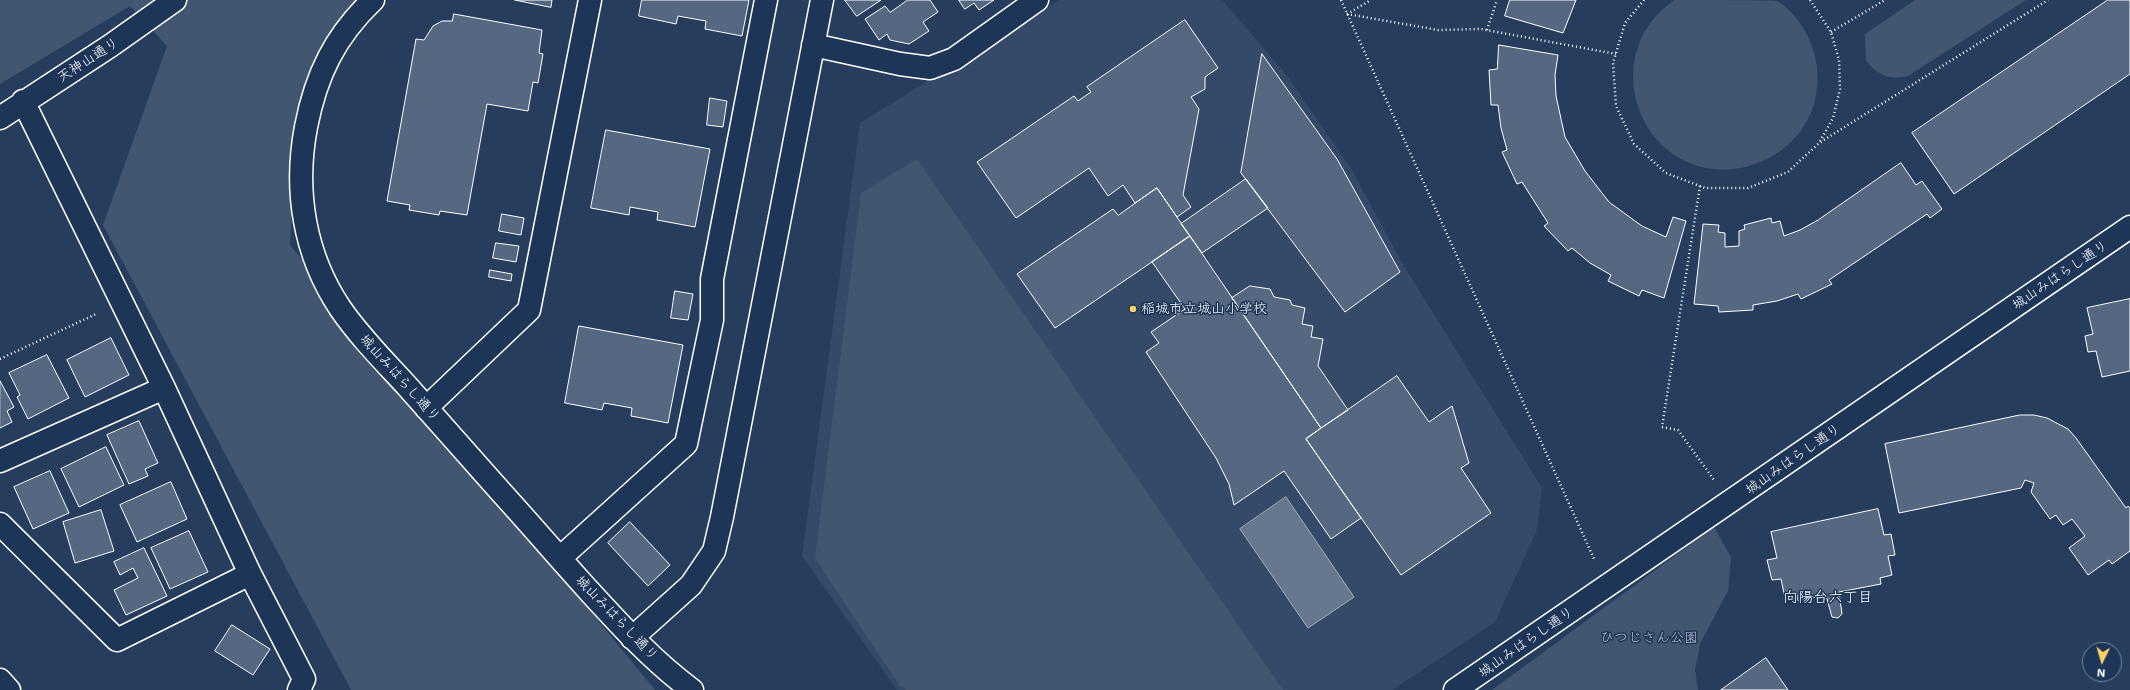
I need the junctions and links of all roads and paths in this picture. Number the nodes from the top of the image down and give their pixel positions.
1 (175, 0) edge
2 (373, 0) edge
3 (590, 0) edge
4 (766, 0) edge
5 (822, 0) edge
6 (1037, 0) edge
7 (1341, 0) edge
8 (1372, 0) edge
9 (1497, 0) edge
10 (1644, 0) edge
11 (1810, 0) edge
12 (1885, 0) edge
13 (2048, 0) edge
14 (1346, 14) junction
15 (1487, 30) junction
16 (1831, 32) junction
17 (813, 45) junction
18 (1616, 54) junction
19 (23, 102) junction
20 (0, 118) edge
21 (1819, 143) junction
22 (1700, 186) junction
23 (2130, 227) edge
24 (122, 302) junction
25 (0, 360) edge
26 (164, 388) junction
27 (426, 408) junction
28 (0, 461) edge
29 (1718, 485) dead end
30 (0, 524) edge
31 (560, 558) junction
32 (1597, 567) dead end
33 (250, 574) junction
34 (632, 638) junction
35 (0, 680) edge
36 (9, 690) edge
37 (299, 690) edge
38 (692, 690) edge
39 (1455, 690) edge

1 - 19 street, 天神山通り
2 - 27 street, 城山みはらし通り
3 - 27 street
4 - 31 street
5 - 17 street
6 - 17 street
7 - 14 path
8 - 14 path
9 - 15 path
10 - 18 path
11 - 16 path
12 - 16 path
13 - 21 path
14 - 15 path
14 - 32 path
15 - 18 path
16 - 21 path
17 - 34 street
18 - 22 path
19 - 20 street, 天神山通り
19 - 24 street
21 - 22 path
22 - 29 path
23 - 39 street, 城山みはらし通り
24 - 25 path
24 - 26 street
26 - 28 street
26 - 33 street
27 - 31 street, 城山みはらし通り
30 - 33 street
31 - 34 street, 城山みはらし通り
33 - 37 street
34 - 38 street, 城山みはらし通り
35 - 36 street

